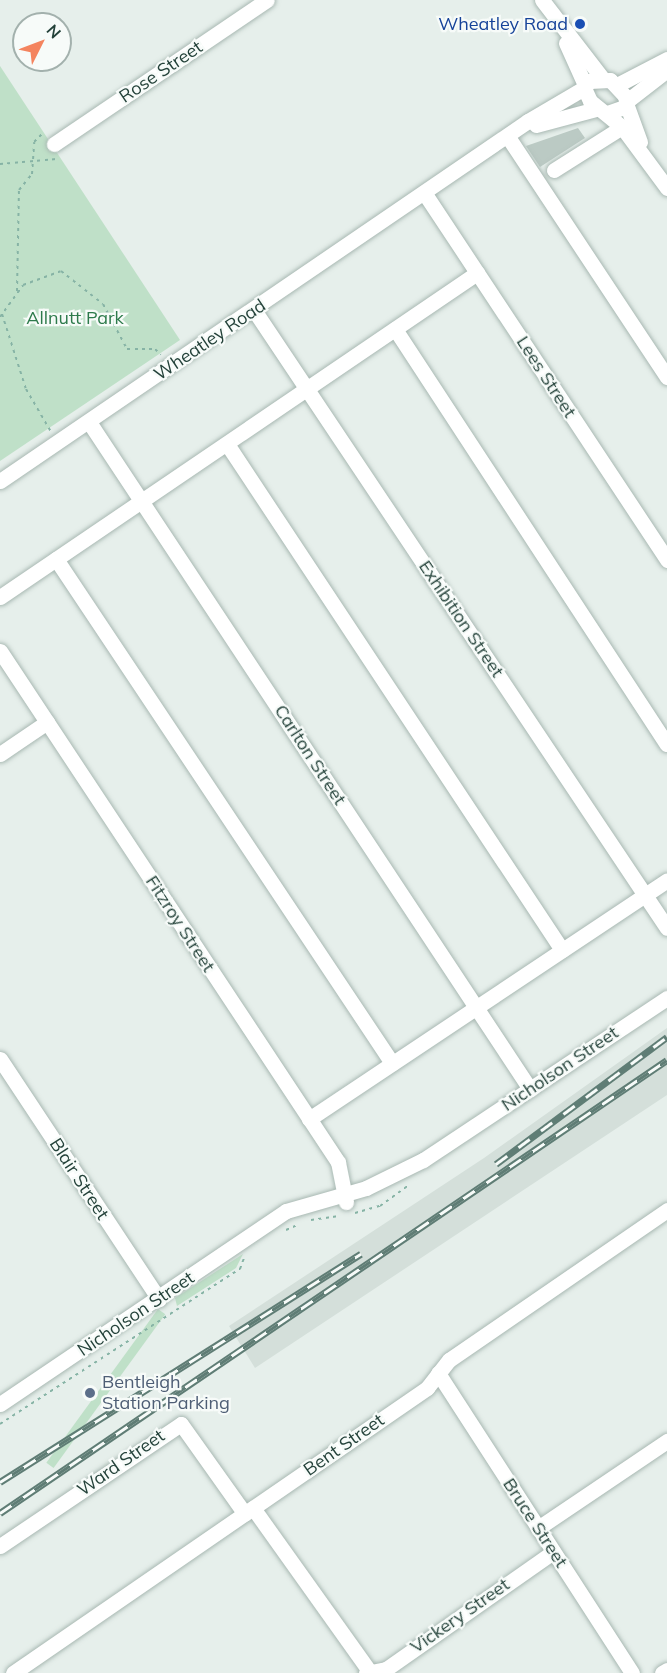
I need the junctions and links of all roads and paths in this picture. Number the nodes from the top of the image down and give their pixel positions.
1 (267, 0) edge
2 (542, 0) edge
3 (557, 24) junction
4 (667, 59) edge
5 (667, 70) edge
6 (602, 78) junction
7 (617, 85) junction
8 (585, 86) junction
9 (627, 103) junction
10 (602, 111) junction
11 (622, 127) junction
12 (508, 137) junction
13 (53, 145) junction
14 (647, 158) junction
15 (33, 163) junction
16 (0, 164) edge
17 (554, 170) dead end
18 (667, 189) edge
19 (425, 194) junction
20 (477, 273) junction
21 (17, 291) junction
22 (254, 310) junction
23 (1, 315) edge
24 (395, 329) junction
25 (161, 355) dead end
26 (667, 377) edge
27 (308, 389) junction
28 (89, 422) junction
29 (50, 430) dead end
30 (227, 444) junction
31 (0, 481) edge
32 (142, 501) junction
33 (56, 559) junction
34 (667, 560) edge
35 (0, 597) edge
36 (0, 651) edge
37 (47, 722) junction
38 (667, 744) edge
39 (0, 754) edge
40 (667, 880) edge
41 (645, 895) junction
42 (667, 928) edge
43 (562, 950) junction
44 (667, 998) edge
45 (476, 1007) junction
46 (0, 1059) edge
47 (392, 1063) junction
48 (530, 1089) junction
49 (309, 1119) junction
50 (345, 1197) junction
51 (667, 1210) edge
52 (240, 1269) dead end
53 (159, 1299) junction
54 (438, 1372) junction
55 (0, 1404) edge
56 (0, 1424) edge
57 (667, 1441) edge
58 (249, 1511) junction
59 (538, 1528) junction
60 (0, 1546) edge
61 (553, 1552) junction
62 (667, 1670) edge
63 (367, 1671) edge
64 (13, 1673) edge
65 (632, 1673) edge
66 (662, 1673) edge

1 - 13 street, Rose Street
2 - 3 street
3 - 6 street
3 - 8 street
4 - 7 street
5 - 9 street
6 - 7 street
6 - 8 street, Wheatley Road
7 - 9 street
8 - 10 street
8 - 12 street, Wheatley Road
9 - 10 street, Wheatley Road
9 - 14 street
10 - 11 street
10 - 12 street, Wheatley Road
11 - 14 street
11 - 17 street
12 - 19 street, Wheatley Road
12 - 26 street
13 - 15 path
13 - 15 path
14 - 18 street
15 - 16 path
15 - 21 path
19 - 20 street, Lees Street
19 - 22 street, Wheatley Road
20 - 24 street
20 - 34 street, Lees Street
21 - 23 path
21 - 25 path
22 - 27 street, Exhibition Street
22 - 28 street, Wheatley Road
23 - 29 path
24 - 27 street
24 - 38 street
27 - 30 street
27 - 41 street, Exhibition Street
28 - 31 street, Wheatley Road
28 - 32 street, Carlton Street
30 - 32 street
30 - 43 street
32 - 33 street
32 - 45 street, Carlton Street
33 - 35 street
33 - 47 street
36 - 37 street, Fitzroy Street
37 - 39 street
37 - 49 street, Fitzroy Street
40 - 41 street
41 - 42 street, Exhibition Street
41 - 43 street
43 - 45 street
44 - 48 street, Nicholson Street
45 - 47 street
45 - 48 street, Carlton Street
46 - 53 street, Blair Street
47 - 49 street
48 - 50 street, Nicholson Street
49 - 50 street, Fitzroy Street
50 - 53 street, Nicholson Street
51 - 54 street, Bent Street
52 - 56 path
53 - 55 street, Nicholson Street
54 - 58 street, Bent Street
54 - 59 street, Bruce Street
57 - 59 street
58 - 60 street, Ward Street
58 - 63 street, Ward Street
58 - 64 street, Bent Street
59 - 61 street, Bruce Street
61 - 63 street, Vickery Street
61 - 65 street, Bruce Street
62 - 66 street

